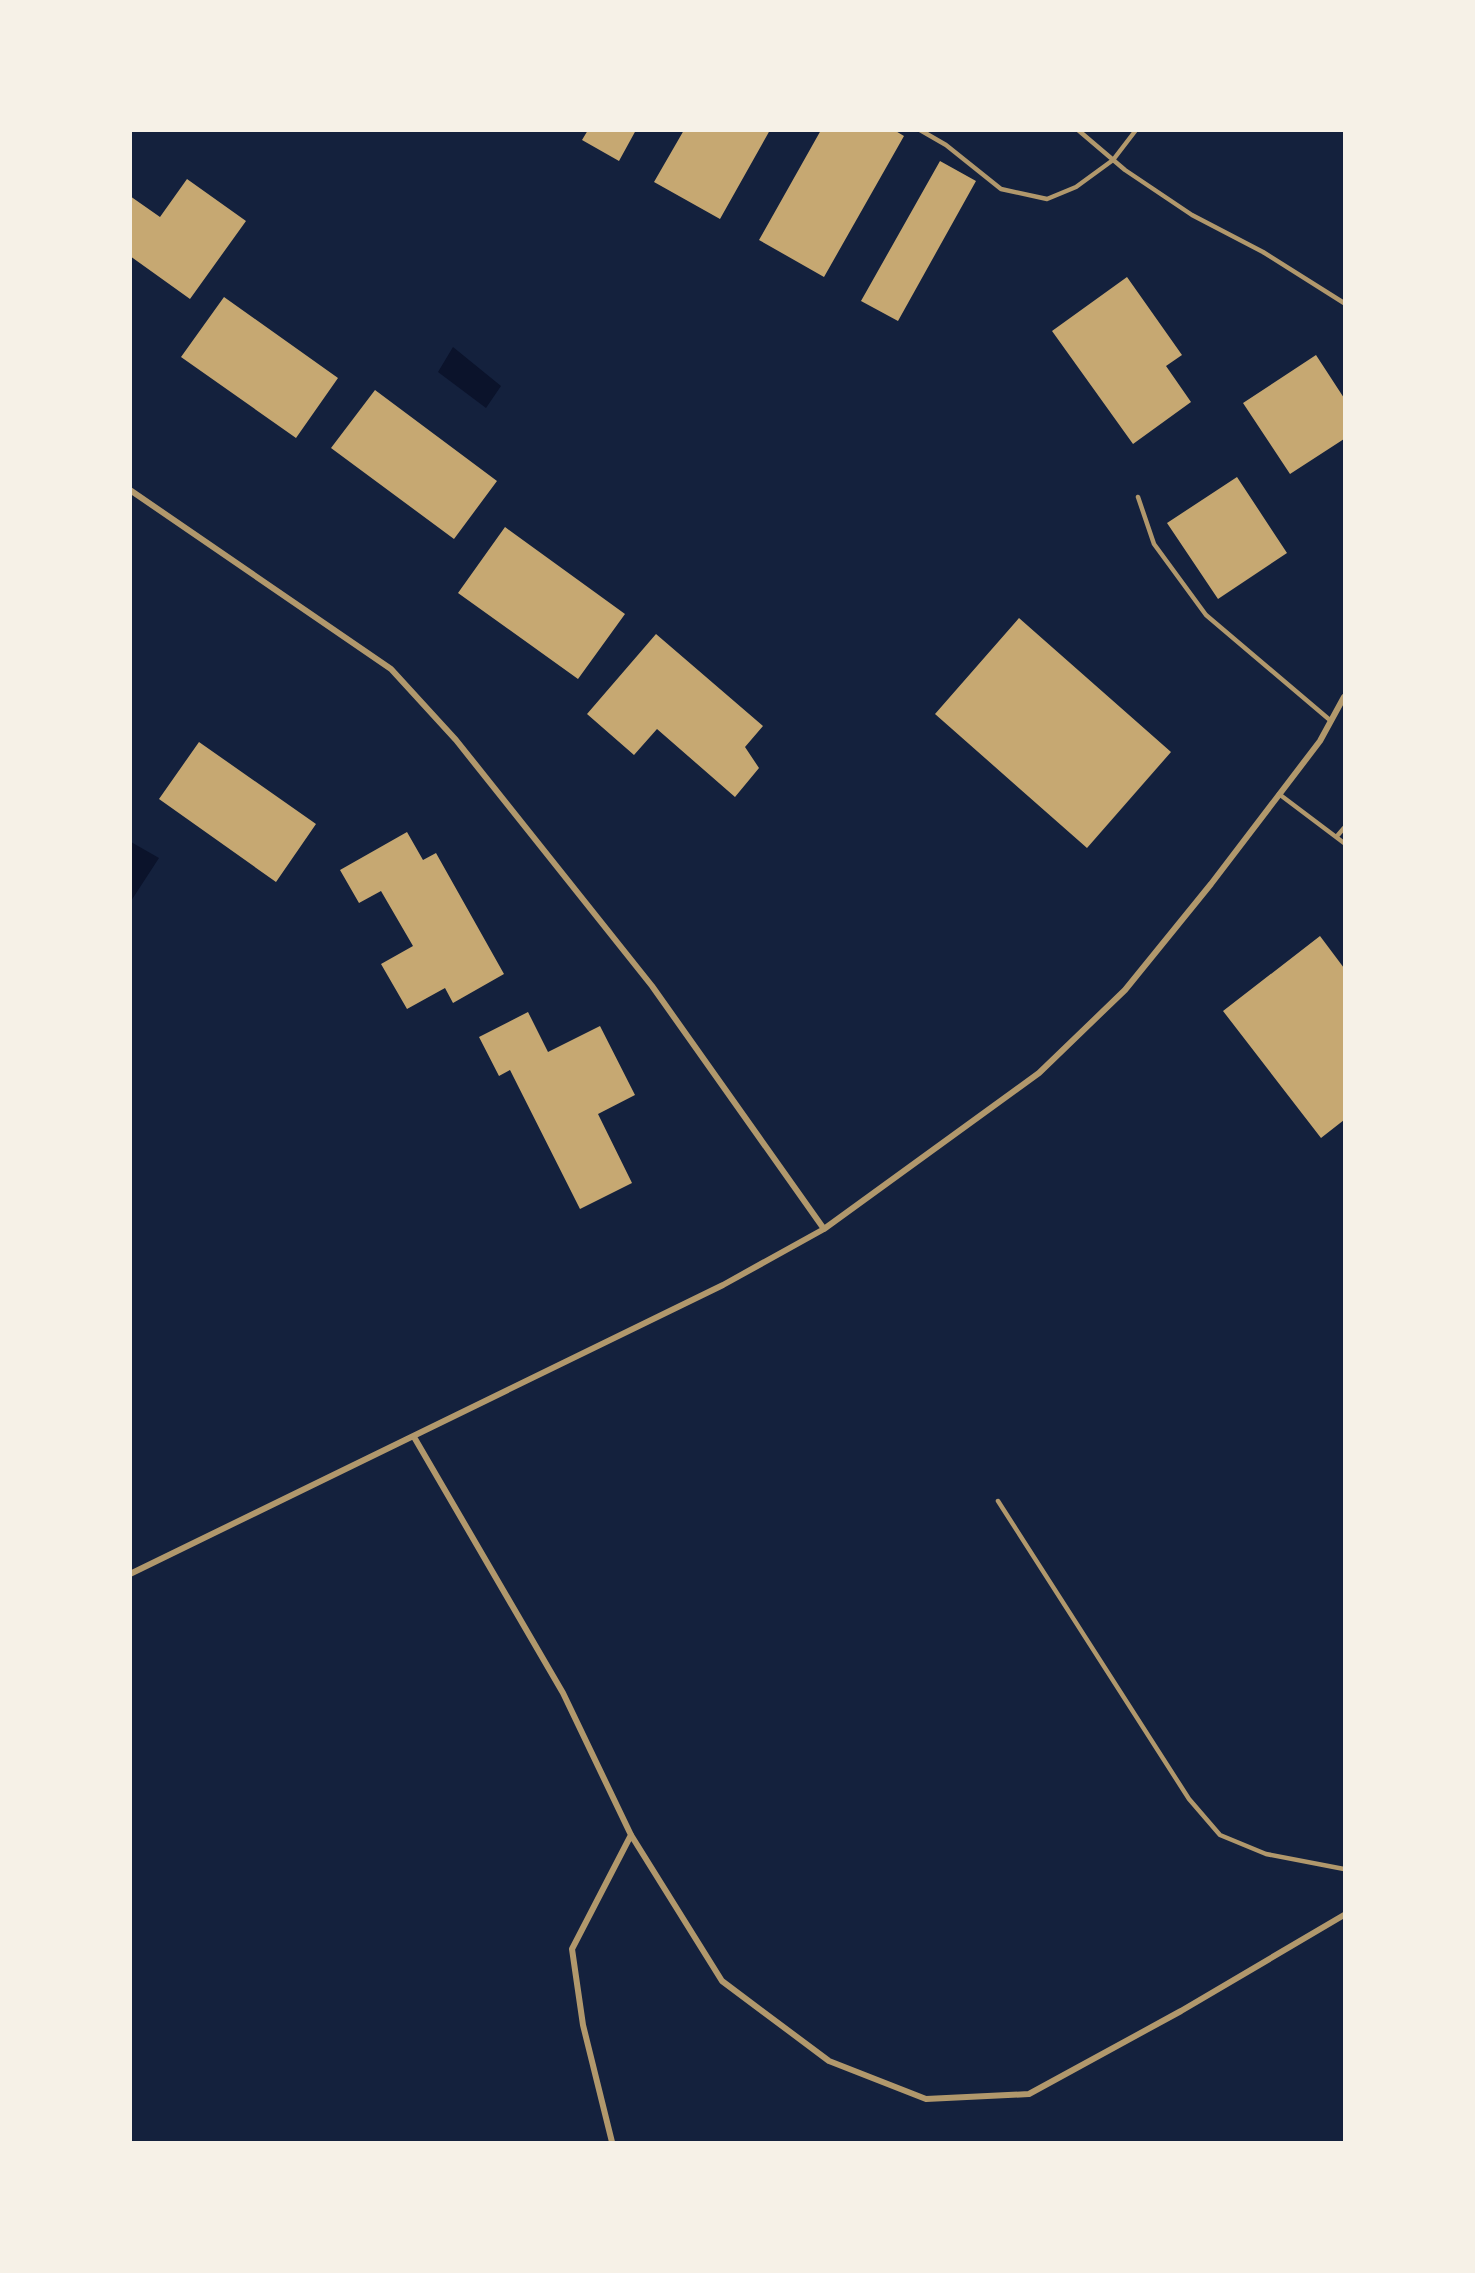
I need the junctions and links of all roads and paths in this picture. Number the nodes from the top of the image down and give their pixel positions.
1 (920, 130) edge
2 (1078, 130) edge
3 (1136, 130) edge
4 (1113, 160) junction
5 (1344, 303) edge
6 (130, 490) edge
7 (1138, 497) dead end
8 (1344, 697) edge
9 (1331, 721) junction
10 (1279, 794) junction
11 (1344, 828) edge
12 (1338, 835) junction
13 (1344, 843) edge
14 (824, 1229) junction
15 (414, 1437) junction
16 (998, 1501) dead end
17 (130, 1574) edge
18 (631, 1835) junction
19 (1344, 1869) edge
20 (1344, 1915) edge
21 (612, 2142) edge

1 - 4 lane
2 - 4 lane
3 - 4 lane
4 - 5 lane
6 - 14 street
7 - 9 lane
8 - 9 street
9 - 10 street
10 - 12 lane
10 - 14 street
11 - 12 lane
12 - 13 lane
14 - 15 street
15 - 17 street
15 - 18 street
16 - 19 lane
18 - 20 street
18 - 21 street

